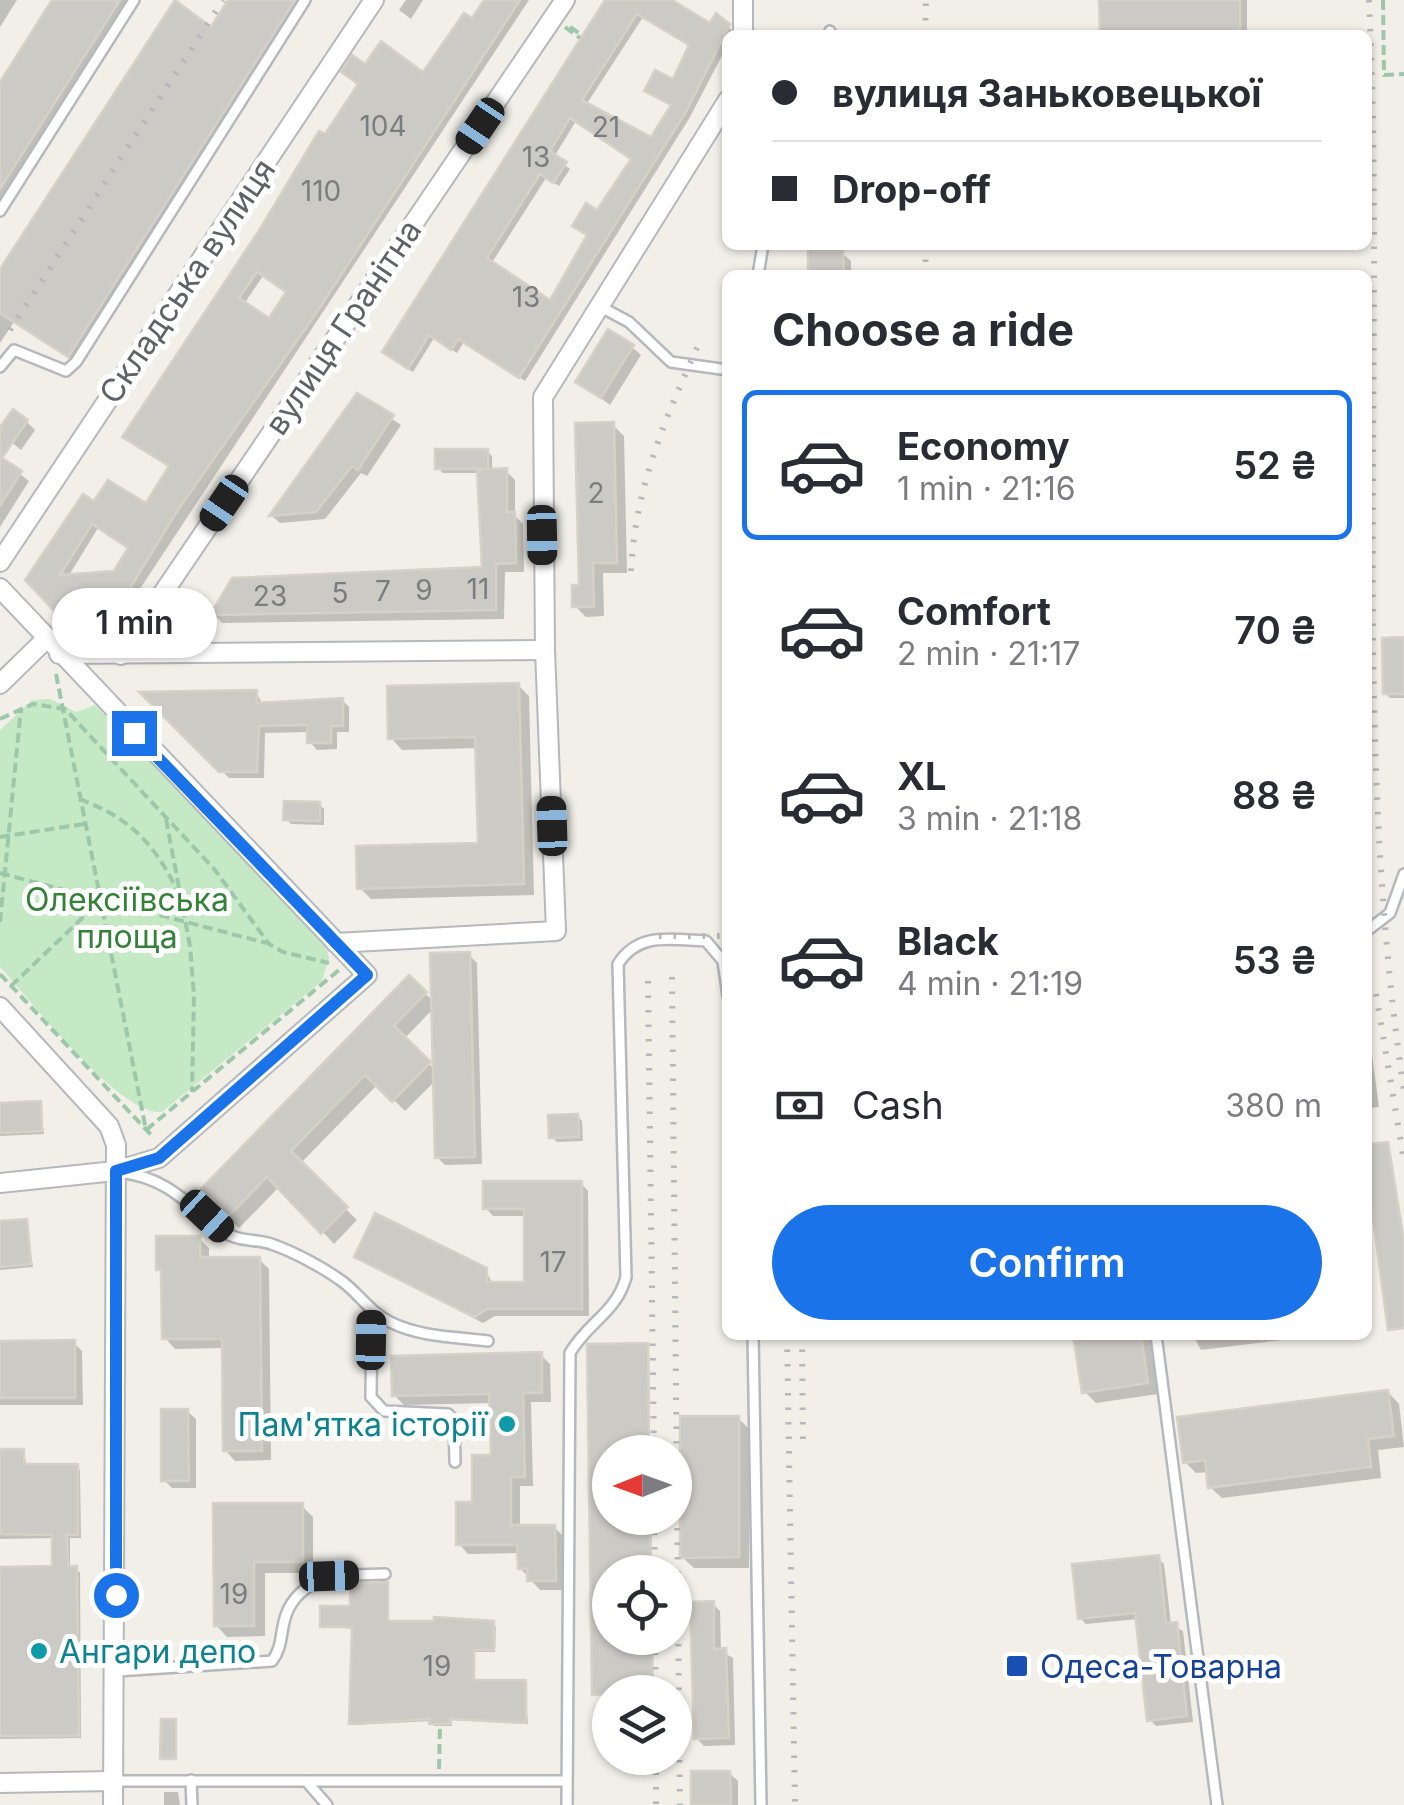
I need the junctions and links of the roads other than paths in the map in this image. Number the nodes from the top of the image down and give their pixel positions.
1 (134, 0) edge
2 (305, 0) edge
3 (374, 0) edge
4 (565, 0) edge
5 (744, 0) edge
6 (743, 30) edge
7 (722, 110) edge
8 (0, 211) edge
9 (599, 306) junction
10 (0, 367) edge
11 (722, 369) edge
12 (0, 562) edge
13 (0, 588) edge
14 (47, 638) junction
15 (545, 650) junction
16 (59, 654) junction
17 (122, 655) junction
18 (0, 684) edge
19 (1404, 874) edge
20 (1372, 927) edge
21 (336, 943) junction
22 (722, 960) edge
23 (0, 1008) edge
24 (116, 1171) junction
25 (0, 1183) edge
26 (372, 1311) junction
27 (753, 1340) edge
28 (1157, 1340) edge
29 (488, 1341) dead end
30 (455, 1462) dead end
31 (385, 1574) dead end
32 (116, 1670) junction
33 (191, 1780) junction
34 (566, 1780) junction
35 (112, 1781) junction
36 (307, 1782) junction
37 (0, 1783) edge
38 (113, 1805) edge
39 (192, 1805) edge
40 (327, 1805) edge
41 (568, 1805) edge
42 (761, 1805) edge
43 (1217, 1805) edge

1 - 8 lane
2 - 10 lane
3 - 12 street, Складська вулиця
4 - 17 street, вулиця Гранітна
5 - 6 street
7 - 9 street
9 - 11 lane
9 - 15 street
13 - 14 street
14 - 16 street
14 - 18 street
15 - 17 street
15 - 21 street
16 - 17 street
16 - 21 street
19 - 20 lane
21 - 24 street
22 - 34 lane
23 - 24 street
24 - 25 street
24 - 26 lane
24 - 32 street
26 - 29 lane
26 - 30 lane
27 - 42 lane
28 - 43 lane
31 - 32 lane
32 - 35 street
33 - 35 lane
33 - 36 lane
33 - 39 lane
34 - 36 lane
34 - 41 lane
35 - 37 street
35 - 38 street
36 - 40 lane

